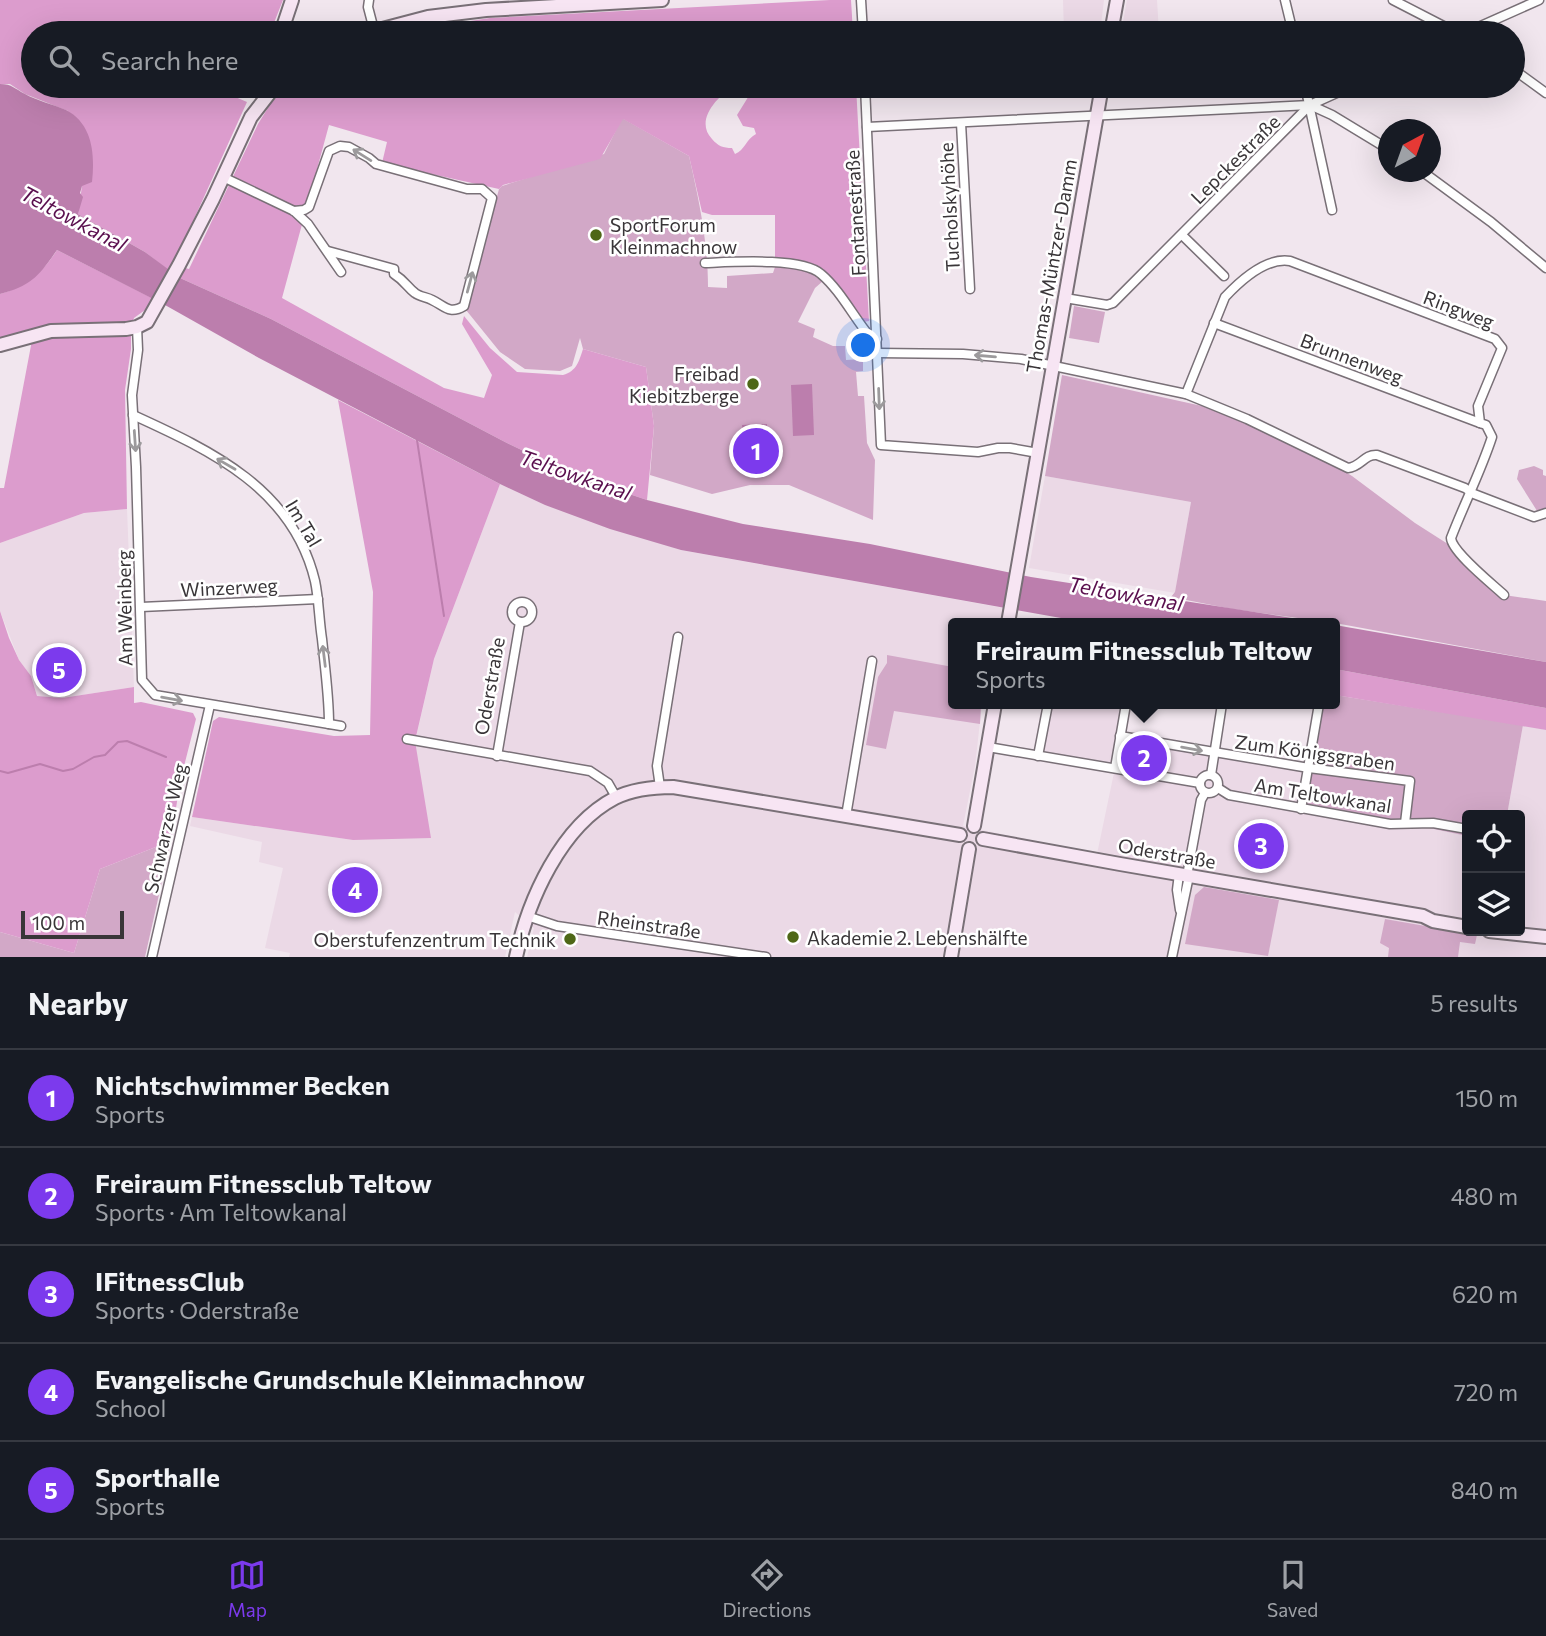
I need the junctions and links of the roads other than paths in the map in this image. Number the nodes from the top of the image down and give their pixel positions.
1 (292, 0) edge
2 (369, 0) edge
3 (662, 0) edge
4 (861, 0) edge
5 (1117, 0) edge
6 (1285, 0) edge
7 (1393, 0) edge
8 (1539, 0) edge
9 (582, 2) edge
10 (285, 21) edge
11 (369, 21) edge
12 (413, 21) edge
13 (862, 21) edge
14 (1113, 21) edge
15 (1290, 21) edge
16 (1434, 21) edge
17 (1492, 21) edge
18 (1525, 78) edge
19 (1546, 93) edge
20 (266, 98) edge
21 (866, 98) edge
22 (1100, 98) edge
23 (1308, 98) edge
24 (1325, 98) edge
25 (1310, 105) junction
26 (1097, 114) junction
27 (961, 124) junction
28 (867, 127) junction
29 (1378, 143) edge
30 (223, 177) junction
31 (1437, 182) edge
32 (1332, 210) dead end
33 (294, 211) junction
34 (1182, 235) junction
35 (328, 251) junction
36 (705, 262) dead end
37 (1546, 268) edge
38 (341, 272) dead end
39 (1224, 276) dead end
40 (970, 289) dead end
41 (1065, 298) junction
42 (1214, 323) junction
43 (137, 327) junction
44 (877, 339) junction
45 (0, 345) edge
46 (878, 353) junction
47 (1053, 366) junction
48 (1186, 394) junction
49 (133, 415) junction
50 (1480, 423) junction
51 (1038, 453) junction
52 (1469, 491) junction
53 (1546, 513) edge
54 (1504, 595) dead end
55 (318, 599) junction
56 (141, 607) junction
57 (1009, 618) edge
58 (520, 622) dead end
59 (678, 637) dead end
60 (872, 661) dead end
61 (210, 705) junction
62 (994, 709) edge
63 (1047, 709) edge
64 (1125, 709) edge
65 (1221, 709) edge
66 (1318, 709) edge
67 (329, 724) junction
68 (341, 726) dead end
69 (1121, 736) junction
70 (407, 739) dead end
71 (988, 747) junction
72 (1215, 753) junction
73 (497, 756) junction
74 (1038, 756) junction
75 (1115, 768) junction
76 (1309, 768) junction
77 (1211, 775) junction
78 (1200, 783) junction
79 (660, 787) junction
80 (1217, 788) junction
81 (1205, 793) junction
82 (616, 797) junction
83 (1301, 809) junction
84 (846, 816) junction
85 (1405, 823) junction
86 (974, 826) junction
87 (1462, 828) edge
88 (960, 835) junction
89 (983, 839) junction
90 (969, 849) junction
91 (1185, 875) junction
92 (527, 916) junction
93 (1423, 916) junction
94 (1462, 919) edge
95 (1462, 926) edge
96 (1525, 934) edge
97 (1546, 937) edge
98 (152, 957) edge
99 (516, 957) edge
100 (766, 957) edge
101 (951, 957) edge
102 (1172, 957) edge

1 - 10 main road
2 - 11 street
3 - 9 main road
4 - 13 street
5 - 14 main road
6 - 15 street
7 - 16 street
8 - 17 street
9 - 12 main road
18 - 19 street
20 - 30 main road
21 - 28 street, Fontanestraße
22 - 26 main road, Thomas-Müntzer-Damm
23 - 25 street
24 - 25 street
25 - 26 street
25 - 29 street
25 - 32 street
25 - 34 street, Lepckestraße
26 - 27 street
26 - 41 main road, Thomas-Müntzer-Damm
27 - 28 street
27 - 40 street, Tucholskyhöhe
28 - 44 street, Fontanestraße
30 - 33 street
30 - 43 main road
31 - 37 street
33 - 35 street
35 -> 33 street
34 - 39 street
34 - 41 street, Lepckestraße
35 - 38 street
36 - 44 street, Fontanestraße
41 - 47 main road, Thomas-Müntzer-Damm
42 - 48 street, Ringweg
42 - 50 street, Brunnenweg
42 - 50 street, Ringweg
43 - 45 main road
43 - 49 street, Am Weinberg
44 - 46 street, Fontanestraße
47 -> 46 street
46 -> 51 street, Fontanestraße
47 - 48 street
47 - 51 main road, Thomas-Müntzer-Damm
48 - 52 street
55 -> 49 street, Im Tal
49 -> 56 street, Am Weinberg
50 - 52 street, Ringweg
51 - 57 main road, Thomas-Müntzer-Damm
52 - 53 street
52 - 54 street
55 - 56 street, Winzerweg
67 -> 55 street, Im Tal
56 -> 61 street, Am Weinberg
58 - 73 street, Oderstraße
59 - 79 street
60 - 84 street
61 - 67 street, Am Weinberg
61 - 98 street, Schwarzer Weg
62 - 71 main road
63 - 74 street
64 - 69 street
65 - 72 street
66 - 76 street
67 - 68 street, Am Weinberg
69 -> 72 street, Zum Königsgraben
69 - 75 street
70 - 73 street, Oderstraße
71 - 74 street
71 - 86 main road
72 - 76 street, Zum Königsgraben
72 - 77 street
73 - 82 street, Oderstraße
74 - 75 street
75 - 78 street
76 - 83 street
76 - 85 street, Zum Königsgraben
77 - 78 street
77 - 80 street
78 - 81 street
79 - 82 main road
79 - 84 main road
80 - 81 street
80 - 83 street, Am Teltowkanal
81 - 91 street
82 - 92 main road
83 - 85 street, Am Teltowkanal
84 - 88 main road
85 - 87 street, Am Teltowkanal
86 - 88 main road
86 - 89 main road
88 - 90 main road
89 - 90 main road
89 - 91 main road, Oderstraße
90 - 101 main road
91 - 93 main road, Oderstraße
91 - 102 street
92 - 99 main road
92 - 100 street, Rheinstraße
93 - 94 main road
93 - 95 main road, Oderstraße
96 - 97 main road

